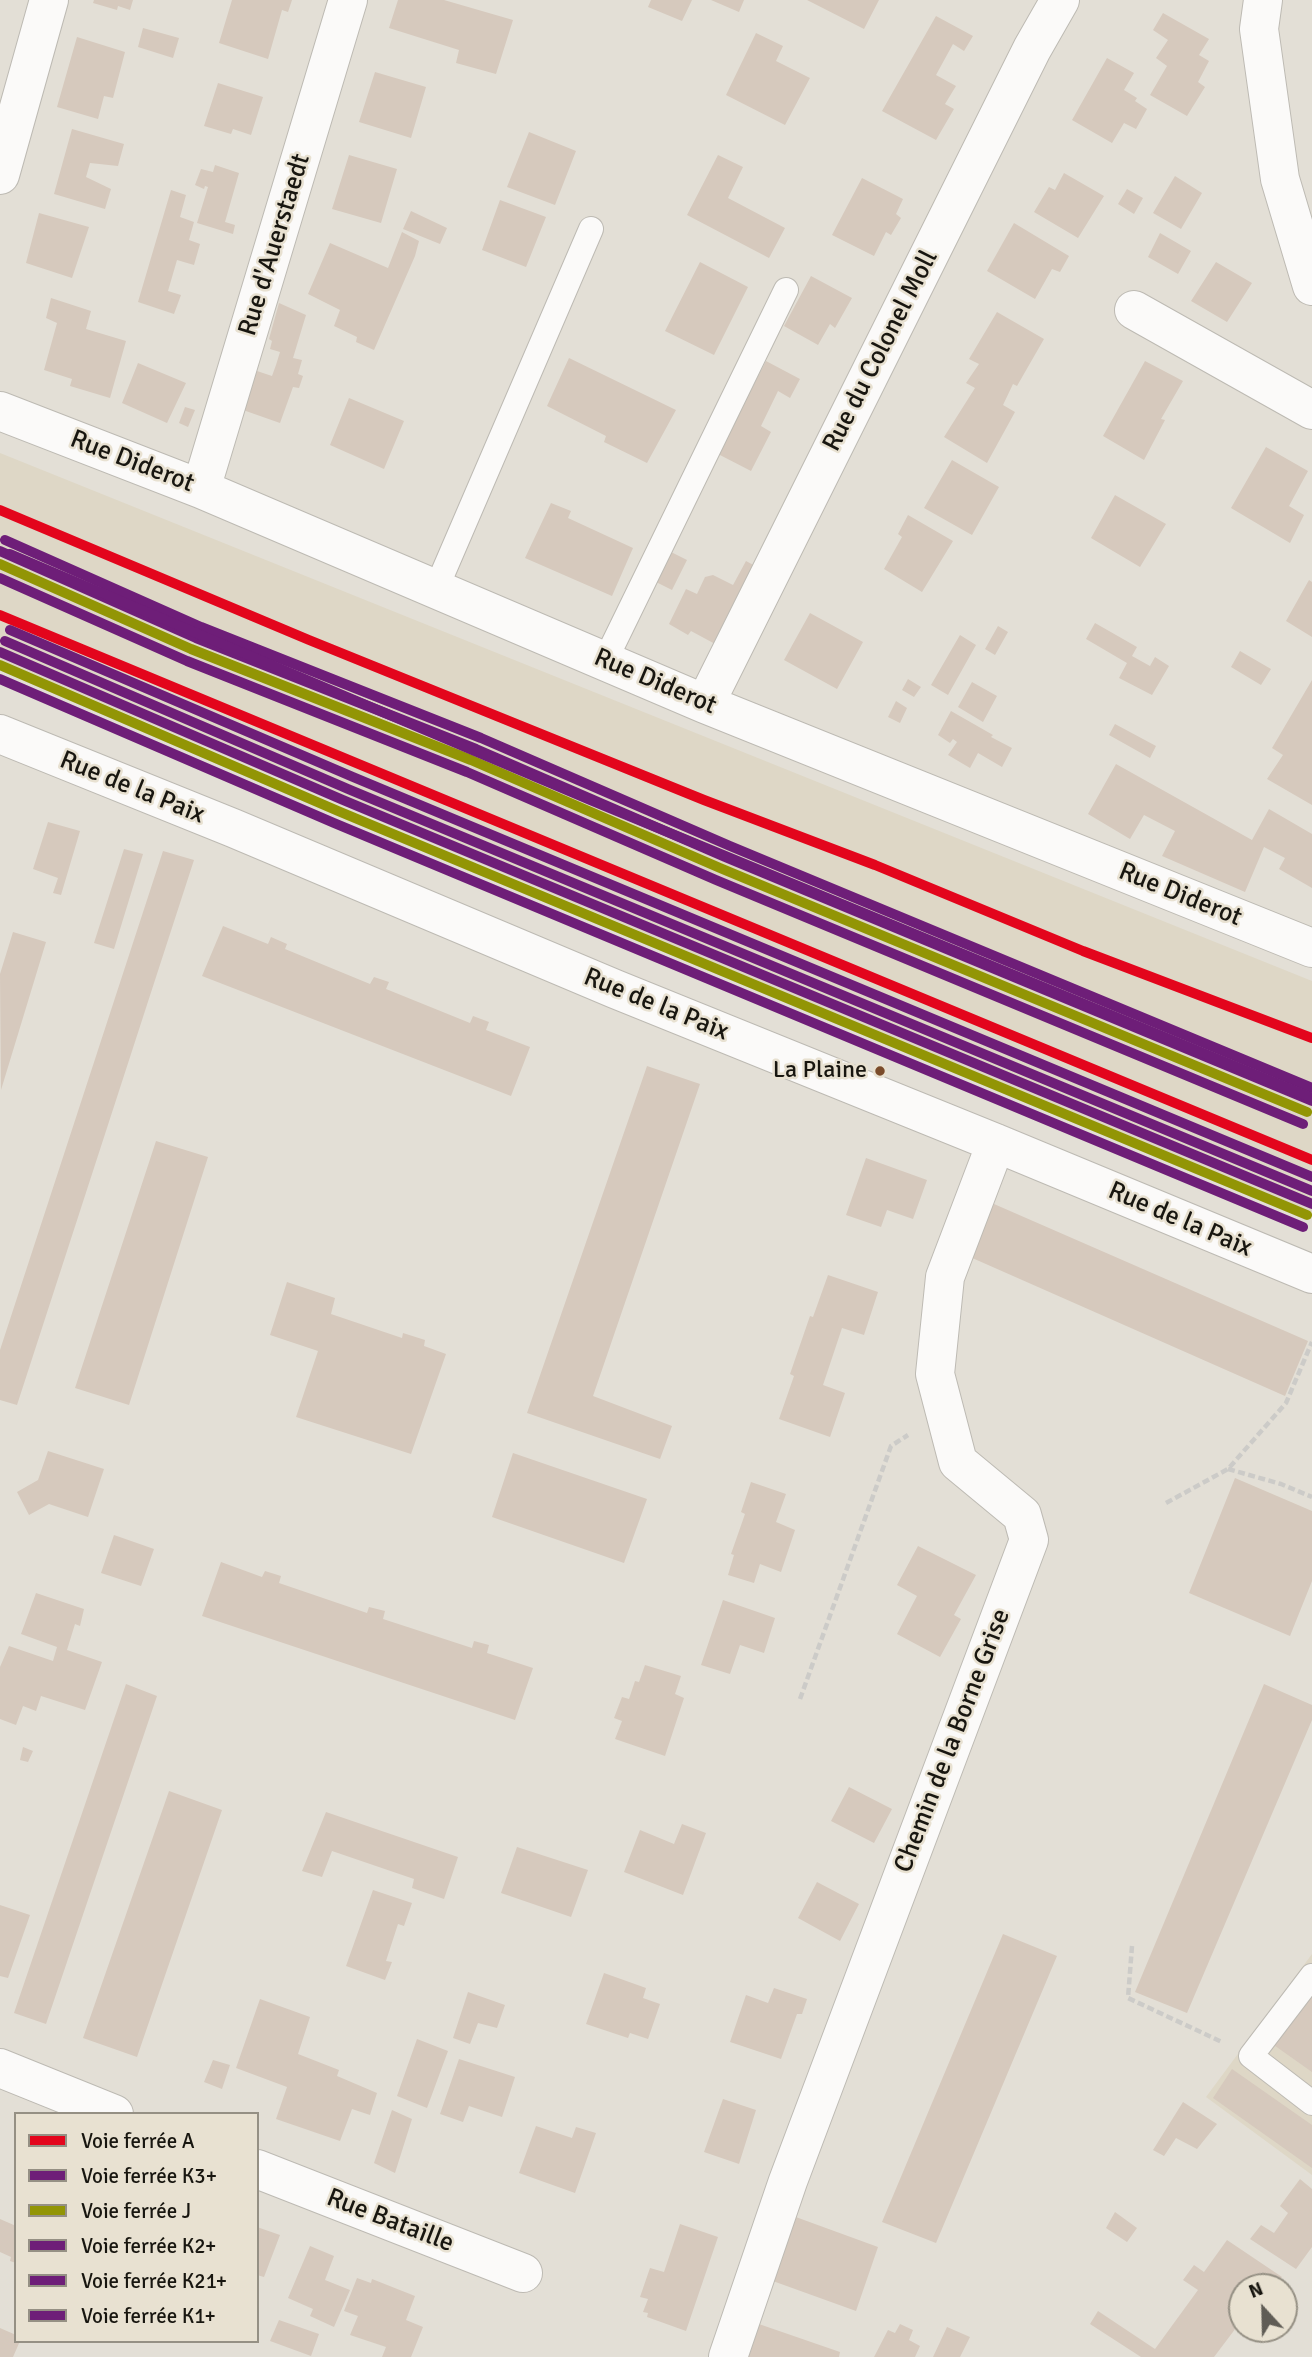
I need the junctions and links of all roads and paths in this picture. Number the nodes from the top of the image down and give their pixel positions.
1 (50, 0) edge
2 (348, 0) edge
3 (1060, 0) edge
4 (1263, 0) edge
5 (0, 175) edge
6 (591, 229) dead end
7 (1312, 286) edge
8 (786, 290) dead end
9 (1134, 310) dead end
10 (1312, 410) edge
11 (0, 411) edge
12 (201, 489) junction
13 (436, 589) junction
14 (605, 661) junction
15 (705, 704) junction
16 (0, 734) edge
17 (1312, 948) edge
18 (996, 1143) junction
19 (1312, 1274) edge
20 (1312, 1342) edge
21 (945, 1411) junction
22 (1228, 1469) junction
23 (1312, 1497) edge
24 (1166, 1503) dead end
25 (800, 1699) dead end
26 (1132, 1946) dead end
27 (1312, 1976) edge
28 (1251, 2056) junction
29 (0, 2068) edge
30 (1312, 2103) edge
31 (109, 2112) edge
32 (259, 2170) edge
33 (523, 2273) dead end
34 (728, 2357) edge

1 - 5 street
2 - 12 street, Rue d'Auerstaedt
3 - 15 street, Rue du Colonel Moll
4 - 7 street
6 - 13 lane
8 - 14 lane
9 - 10 street
11 - 12 street, Rue Diderot
12 - 13 street, Rue Diderot
13 - 14 street, Rue Diderot
14 - 15 street, Rue Diderot
15 - 17 street, Rue Diderot
16 - 18 street, Rue de la Paix
18 - 19 street, Rue de la Paix
18 - 21 street, Chemin de la Borne Grise
20 - 22 path
21 - 25 path
21 - 34 street, Chemin de la Borne Grise
22 - 23 path
22 - 24 path
26 - 28 path
27 - 28 lane
28 - 30 lane
29 - 31 street
32 - 33 street, Rue Bataille

